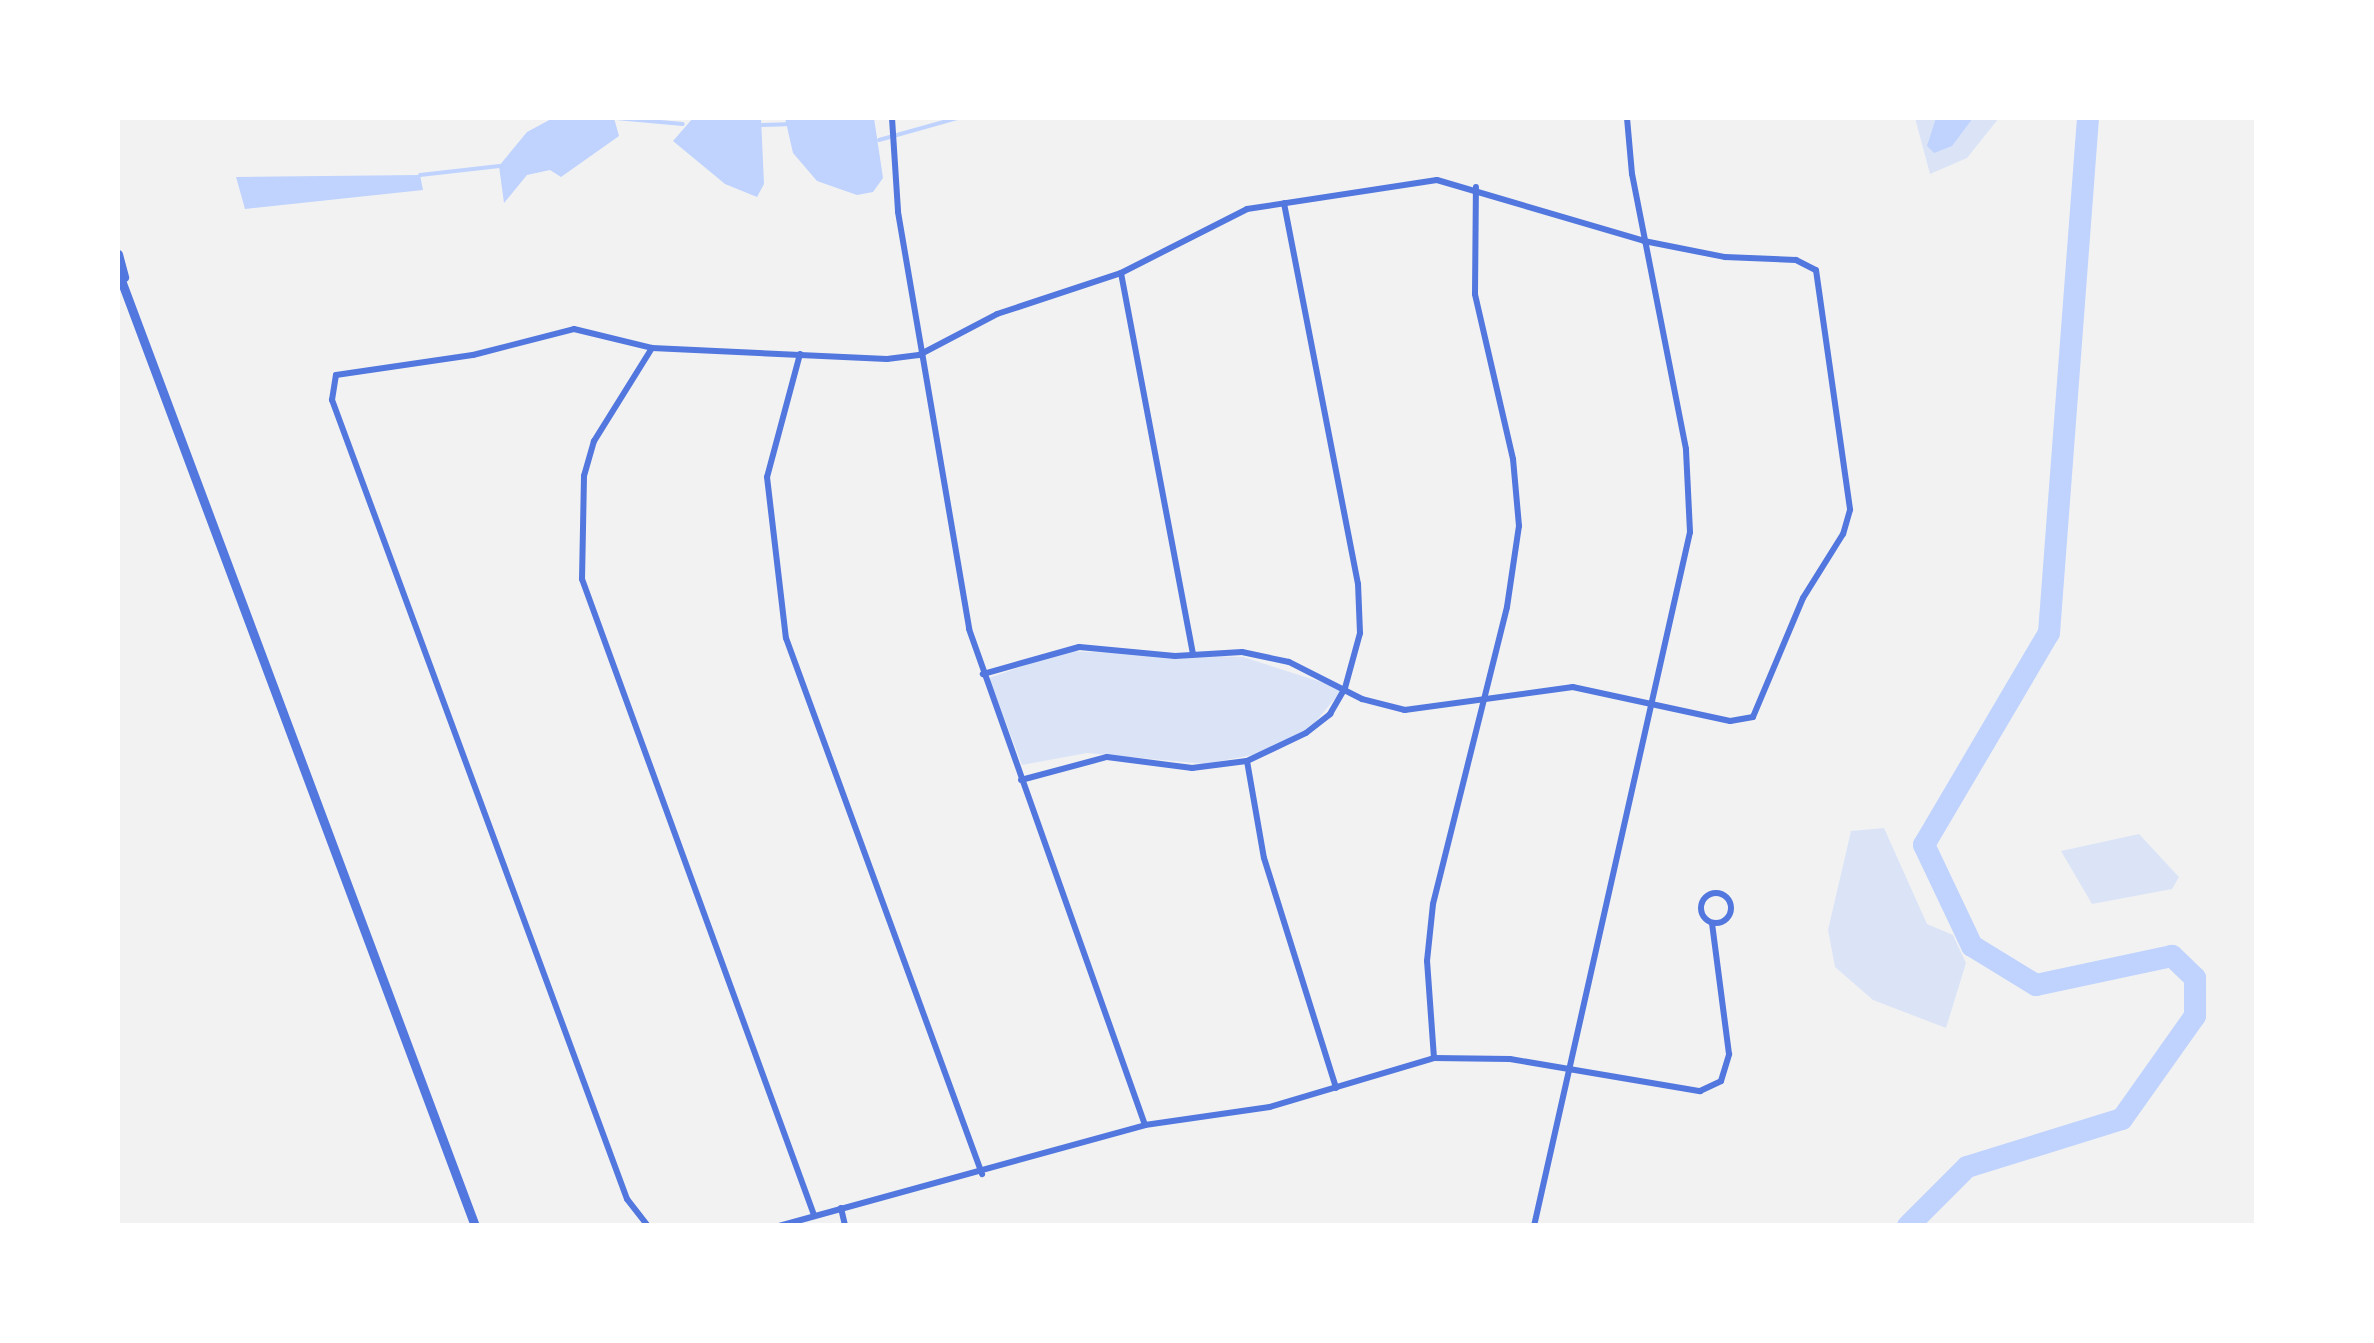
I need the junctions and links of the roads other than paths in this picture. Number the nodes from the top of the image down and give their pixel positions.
1 (892, 118) edge
2 (1626, 118) edge
3 (1476, 187) junction
4 (1284, 203) junction
5 (1644, 240) junction
6 (118, 254) edge
7 (118, 272) edge
8 (1121, 273) junction
9 (132, 304) junction
10 (652, 348) junction
11 (800, 354) junction
12 (919, 355) junction
13 (1192, 654) junction
14 (983, 674) junction
15 (1346, 688) junction
16 (1654, 700) junction
17 (1481, 703) junction
18 (1248, 761) junction
19 (1021, 780) junction
20 (1712, 923) junction
21 (1434, 1058) junction
22 (1572, 1072) junction
23 (1336, 1088) junction
24 (1146, 1125) junction
25 (982, 1174) junction
26 (841, 1208) junction
27 (814, 1215) junction
28 (476, 1226) edge
29 (648, 1226) edge
30 (779, 1226) edge
31 (846, 1226) edge
32 (1534, 1226) edge

1 - 12 street
2 - 5 street
3 - 4 street
3 - 5 street
3 - 17 street
4 - 8 street
4 - 15 street
5 - 16 street
5 - 16 street
6 - 9 street
7 - 9 street
8 - 12 street
8 - 13 street
9 - 28 street
10 - 11 street
10 - 27 street
10 - 29 street
11 - 12 street
11 - 25 street
12 - 14 street
13 - 14 street
13 - 15 street
14 - 19 street
15 - 17 street
15 - 18 street
16 - 17 street
16 - 22 street
17 - 21 street
18 - 19 street
18 - 23 street
19 - 24 street
20 - 20 street
20 - 22 street
21 - 22 street
21 - 23 street
22 - 32 street
23 - 24 street
24 - 25 street
25 - 26 street
26 - 27 street
26 - 31 street
27 - 30 street

